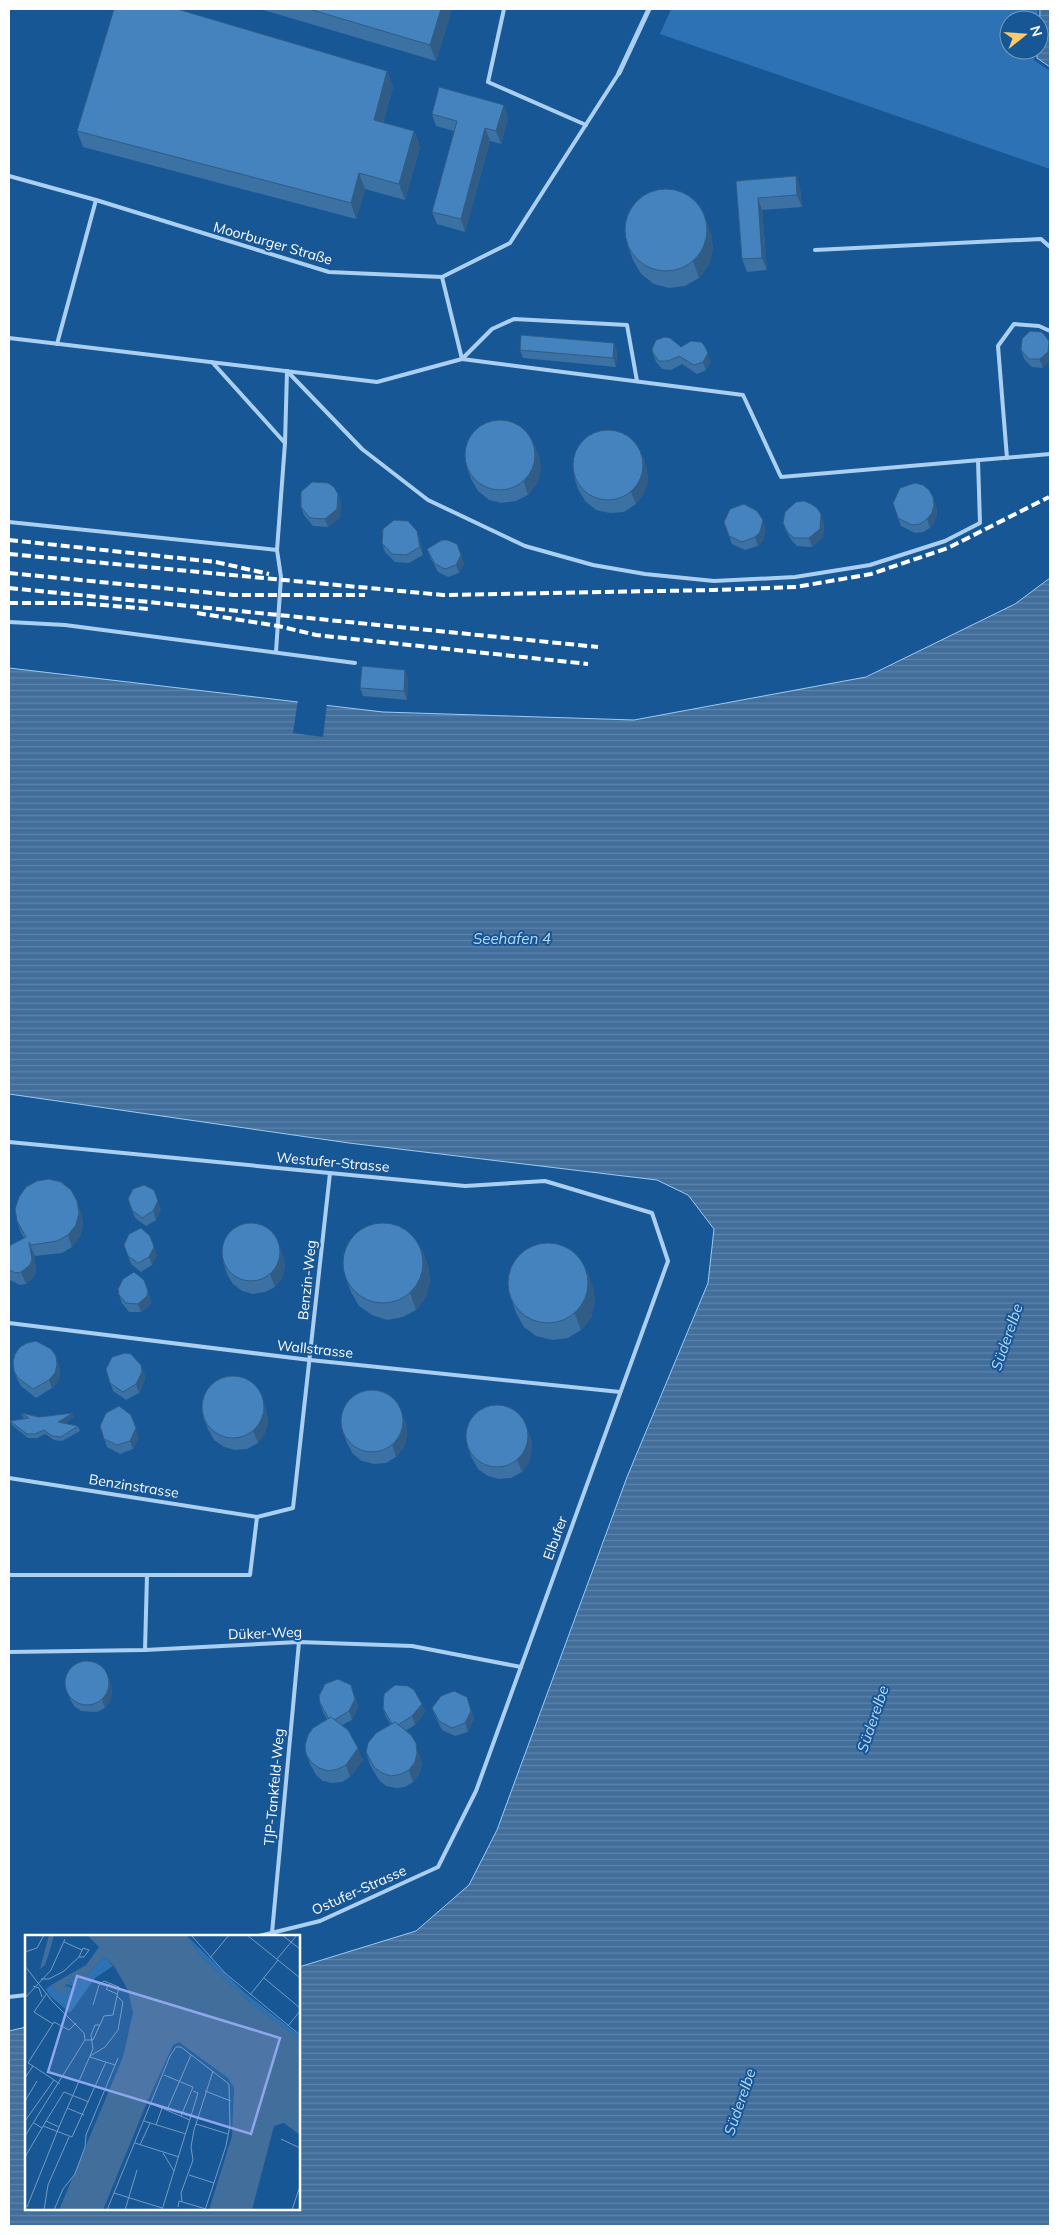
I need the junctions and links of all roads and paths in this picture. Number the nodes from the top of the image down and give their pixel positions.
1 (504, 9) edge
2 (648, 9) edge
3 (619, 73) joint
4 (586, 125) junction
5 (9, 176) edge
6 (96, 200) junction
7 (1050, 247) edge
8 (815, 250) dead end
9 (442, 277) junction
10 (1050, 331) edge
11 (9, 338) edge
12 (56, 344) junction
13 (462, 360) junction
14 (212, 362) junction
15 (286, 371) junction
16 (636, 382) junction
17 (285, 443) junction
18 (1050, 454) edge
19 (1007, 458) junction
20 (978, 460) junction
21 (9, 522) edge
22 (277, 550) junction
23 (9, 622) edge
24 (276, 652) junction
25 (355, 664) dead end
26 (9, 1142) edge
27 (330, 1173) junction
28 (652, 1212) joint
29 (9, 1323) edge
30 (310, 1360) junction
31 (620, 1392) junction
32 (9, 1478) edge
33 (256, 1516) junction
34 (9, 1575) edge
35 (147, 1575) junction
36 (299, 1642) junction
37 (145, 1650) junction
38 (9, 1652) edge
39 (521, 1667) junction
40 (438, 1867) joint
41 (272, 1933) junction
42 (263, 1935) edge
43 (25, 1996) edge
44 (9, 1997) edge

1 - 4 lane
2 - 3 street
3 - 4 lane, Moorburger Straße
4 - 9 lane, Moorburger Straße
5 - 6 lane, Moorburger Straße
6 - 9 lane, Moorburger Straße
6 - 12 lane
7 - 8 lane
9 - 13 lane
10 - 19 lane
11 - 12 lane
12 - 14 lane
13 - 15 lane
13 - 16 lane
13 - 16 lane
14 - 15 lane
14 - 17 lane
15 - 17 lane
15 - 20 lane
16 - 20 lane
17 - 22 lane
18 - 19 lane
19 - 20 lane
21 - 22 lane
22 - 24 lane
23 - 24 lane
24 - 25 lane
26 - 27 lane, Westufer-Strasse
27 - 28 lane, Westufer-Strasse
27 - 30 lane, Benzin-Weg
28 - 31 lane, Elbufer
29 - 30 lane, Wallstrasse
30 - 31 lane, Wallstrasse
30 - 33 lane, Benzin-Weg
31 - 39 lane, Elbufer
32 - 33 lane, Benzinstrasse
33 - 35 lane
34 - 35 lane
35 - 37 lane
36 - 37 lane, Düker-Weg
36 - 39 lane, Düker-Weg
36 - 41 lane, TJP-Tankfeld-Weg
37 - 38 lane, Düker-Weg
39 - 40 lane, Elbufer
40 - 41 lane, Ostufer-Strasse
41 - 42 lane, Ostufer-Strasse
43 - 44 lane

